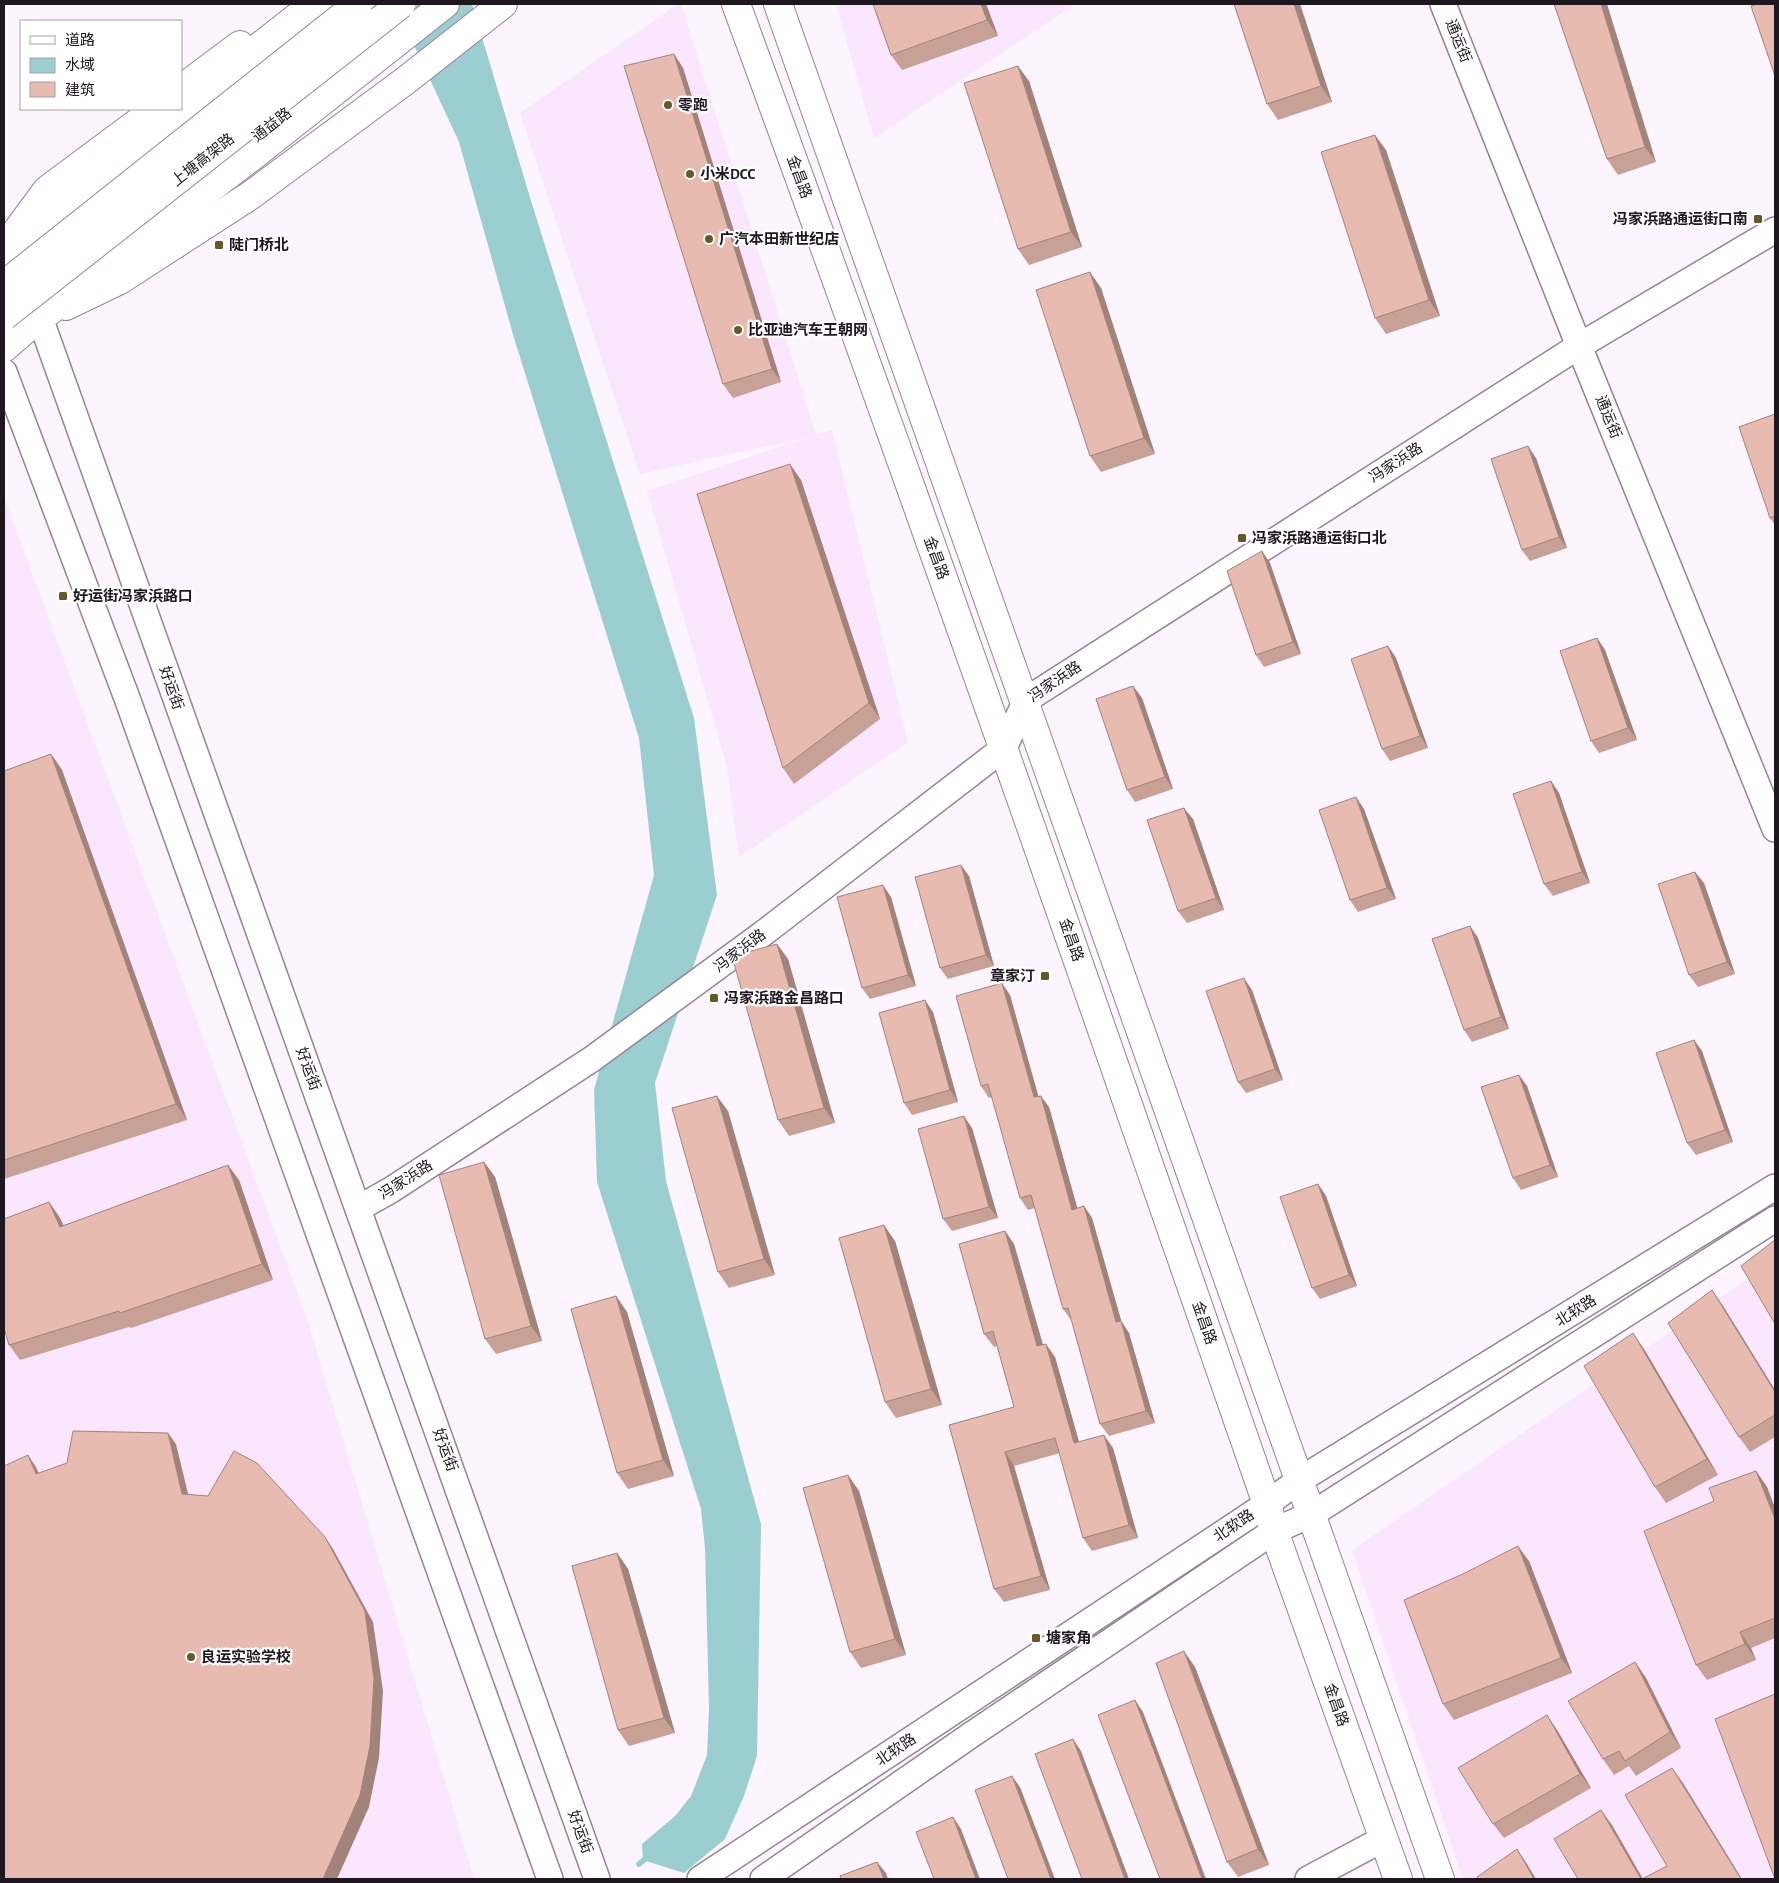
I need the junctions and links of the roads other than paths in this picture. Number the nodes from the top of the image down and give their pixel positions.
1 (295, 4) edge
2 (314, 4) edge
3 (333, 4) edge
4 (358, 4) edge
5 (428, 4) edge
6 (444, 4) edge
7 (736, 4) edge
8 (778, 4) edge
9 (1443, 4) edge
10 (496, 10) edge
11 (398, 16) edge
12 (182, 88) edge
13 (182, 107) edge
14 (155, 110) edge
15 (179, 110) edge
16 (1775, 230) edge
17 (4, 252) edge
18 (4, 266) edge
19 (4, 284) edge
20 (4, 316) edge
21 (40, 318) junction
22 (1579, 346) junction
23 (4, 348) edge
24 (4, 372) edge
25 (1026, 700) junction
26 (1004, 748) junction
27 (1775, 829) edge
28 (1775, 1187) edge
29 (359, 1208) junction
30 (1775, 1219) edge
31 (1298, 1481) junction
32 (1268, 1504) junction
33 (1312, 1514) junction
34 (1274, 1531) junction
35 (1383, 1839) junction
36 (550, 1879) edge
37 (597, 1879) edge
38 (700, 1879) edge
39 (762, 1879) edge
40 (1308, 1879) edge
41 (1398, 1879) edge
42 (1440, 1879) edge

1 - 12 main road
2 - 13 main road
3 - 17 main road
4 - 19 main road, 上塘高架路, bridge
5 - 11 main road, 通益路
6 - 21 main road
7 - 26 main road, 金昌路
8 - 25 main road
9 - 22 street, 通运街
10 - 21 main road
11 - 20 main road, 上塘高架路, bridge
11 - 21 main road, 通益路
14 - 17 main road
15 - 17 main road
16 - 22 street, 冯家浜路
18 - 21 street, 好运街
21 - 23 main road, 通益路
21 - 29 street, 好运街
22 - 25 street, 冯家浜路
22 - 27 street, 通运街
24 - 36 street
25 - 26 street, 冯家浜路
25 - 31 main road
26 - 29 street, 冯家浜路
26 - 32 main road, 金昌路
28 - 31 street, 北软路
29 - 37 street, 好运街
30 - 33 street, 北软路
31 - 32 street, 北软路
31 - 33 main road
32 - 34 main road, 金昌路
32 - 38 street, 北软路
33 - 34 street, 北软路
33 - 42 main road
34 - 35 main road, 金昌路
34 - 39 street, 北软路
35 - 40 street
35 - 41 main road, 金昌路

